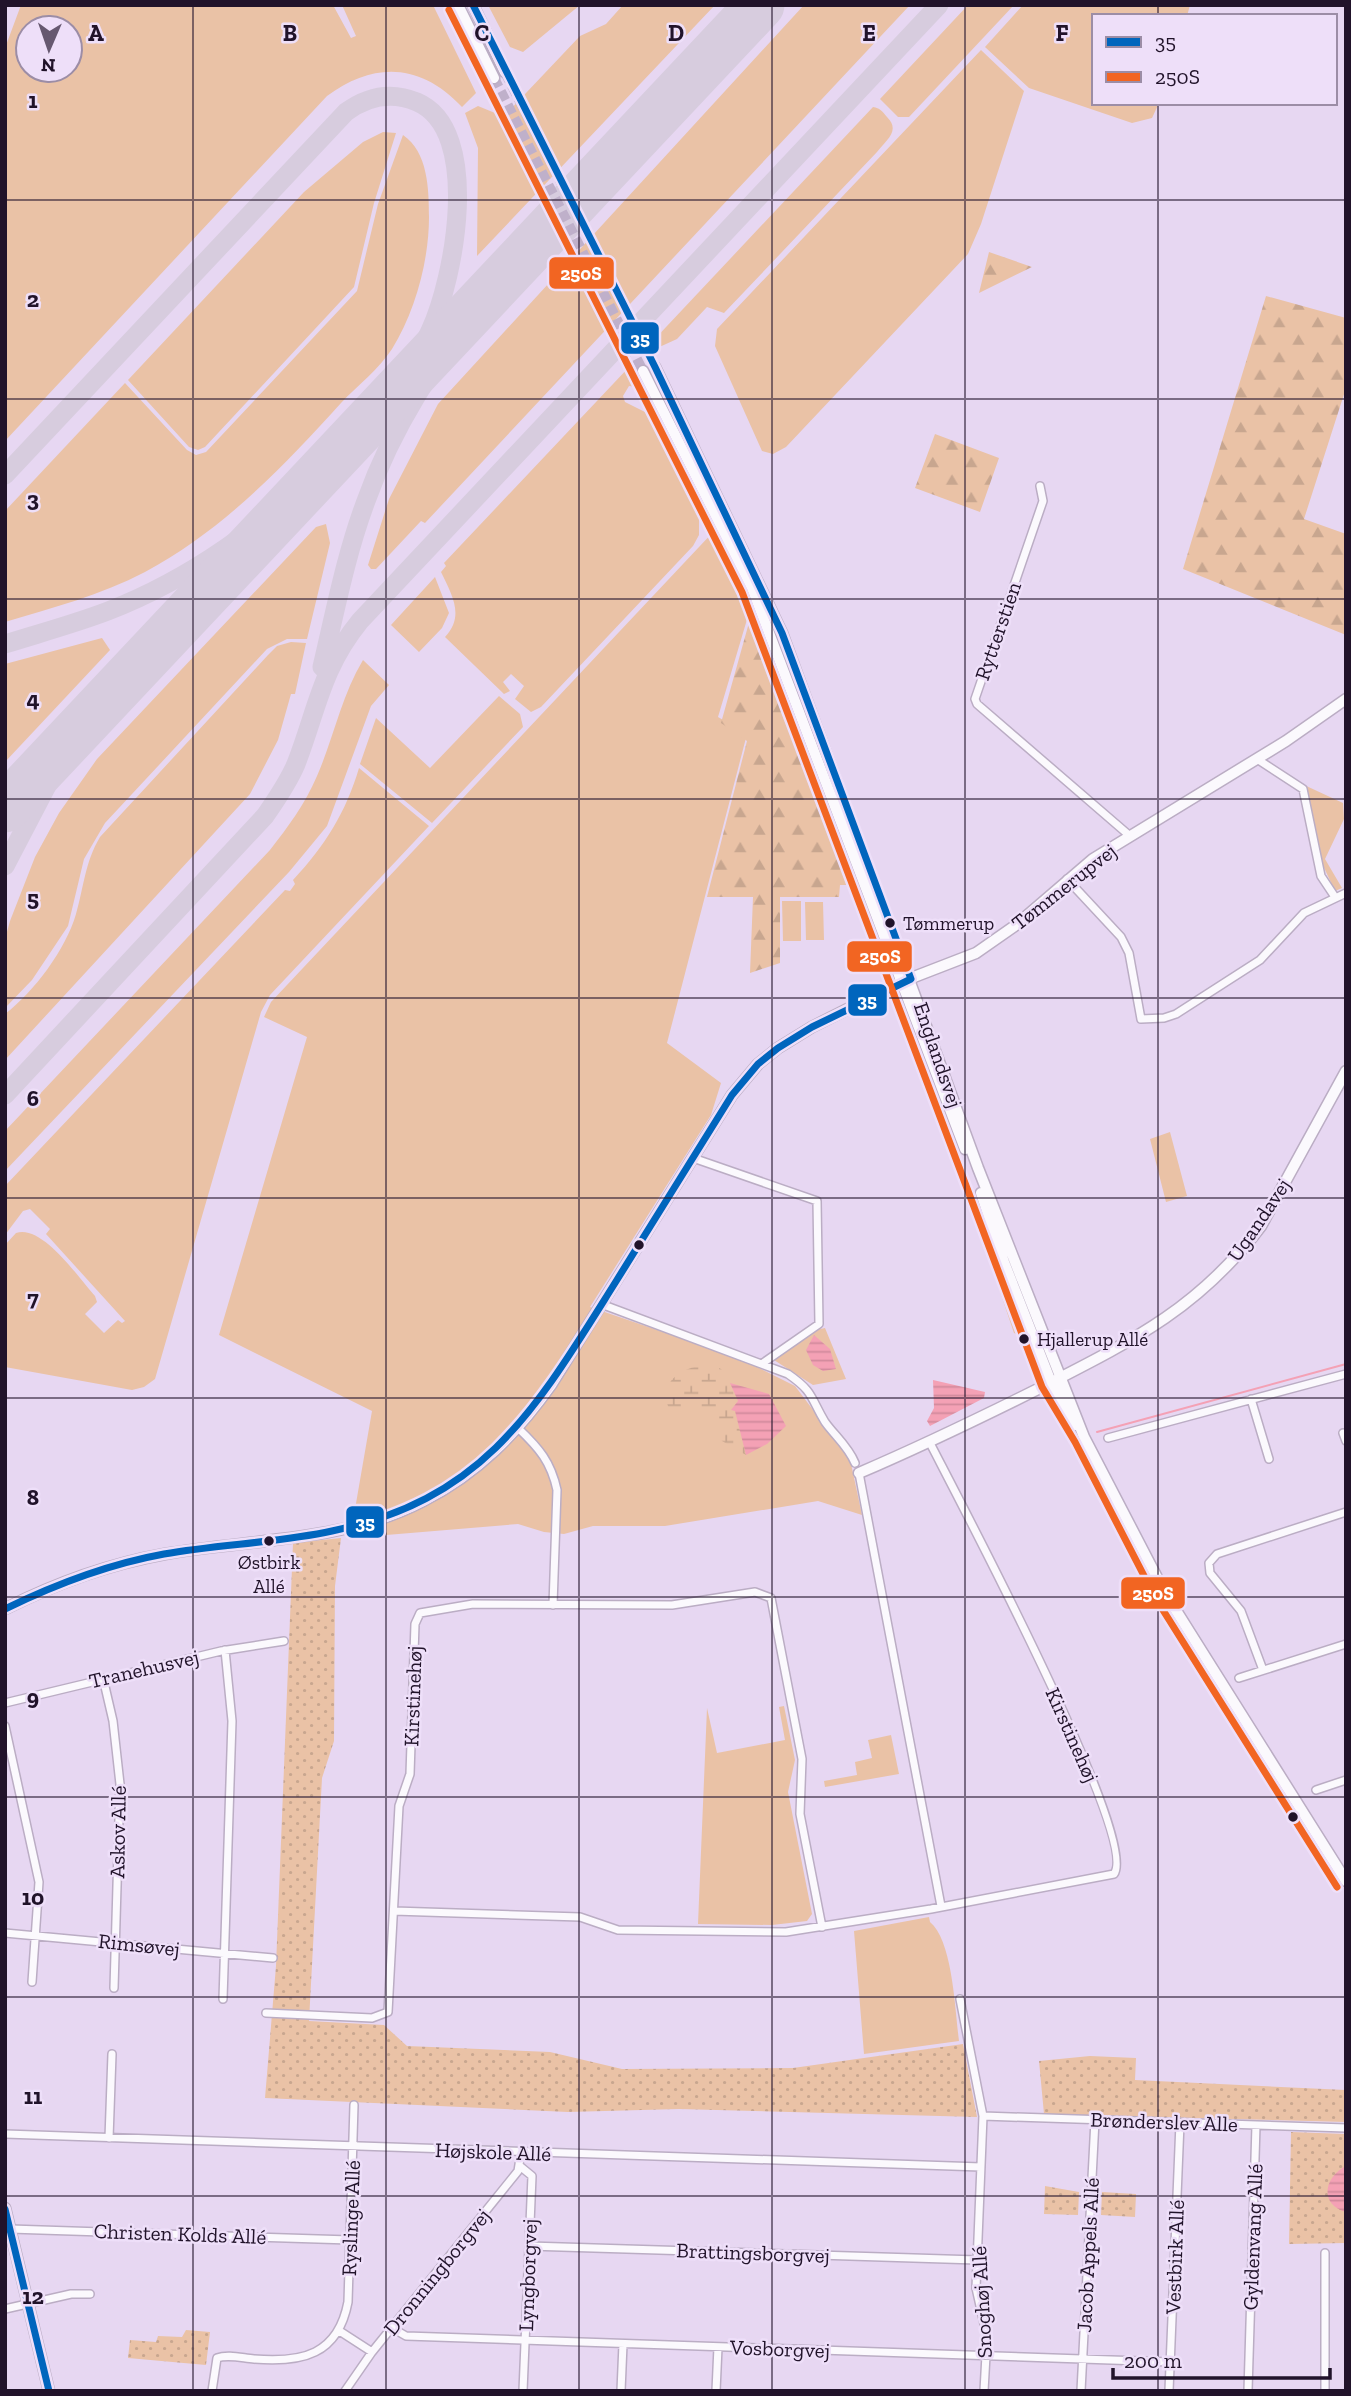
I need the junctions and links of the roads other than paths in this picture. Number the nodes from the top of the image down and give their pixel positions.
1 (458, 5) edge
2 (473, 5) edge
3 (505, 72) tunnel mouth
4 (494, 78) tunnel mouth
5 (655, 367) tunnel mouth
6 (643, 371) tunnel mouth
7 (1040, 486) dead end
8 (1346, 699) edge
9 (1257, 759) junction
10 (1130, 836) junction
11 (1067, 878) junction
12 (1346, 893) edge
13 (1335, 897) junction
14 (906, 981) junction
15 (1346, 1071) edge
16 (692, 1158) junction
17 (601, 1304) junction
18 (763, 1363) junction
19 (1346, 1374) edge
20 (1062, 1376) junction
21 (1051, 1382) junction
22 (1251, 1399) junction
23 (519, 1429) junction
24 (1084, 1437) junction
25 (1108, 1437) dead end
26 (930, 1443) junction
27 (1269, 1459) dead end
28 (857, 1468) junction
29 (1346, 1512) edge
30 (553, 1605) junction
31 (5, 1609) edge
32 (284, 1641) dead end
33 (1346, 1644) edge
34 (225, 1650) junction
35 (1263, 1670) junction
36 (103, 1678) junction
37 (1239, 1678) dead end
38 (5, 1703) edge
39 (5, 1726) edge
40 (1346, 1780) edge
41 (1315, 1790) dead end
42 (1346, 1881) edge
43 (942, 1906) junction
44 (394, 1911) junction
45 (822, 1927) junction
46 (5, 1933) edge
47 (37, 1935) junction
48 (115, 1942) junction
49 (224, 1953) junction
50 (273, 1958) dead end
51 (32, 1982) dead end
52 (114, 1987) dead end
53 (222, 1999) dead end
54 (960, 1999) dead end
55 (266, 2013) dead end
56 (112, 2054) dead end
57 (354, 2105) dead end
58 (983, 2116) junction
59 (1095, 2120) junction
60 (1180, 2123) junction
61 (1256, 2125) junction
62 (1346, 2128) edge
63 (5, 2134) edge
64 (109, 2138) junction
65 (353, 2148) junction
66 (521, 2152) junction
67 (521, 2167) junction
68 (981, 2167) junction
69 (5, 2208) edge
70 (10, 2229) junction
71 (350, 2240) junction
72 (529, 2246) junction
73 (1325, 2253) dead end
74 (977, 2260) junction
75 (90, 2294) dead end
76 (29, 2305) junction
77 (5, 2309) edge
78 (392, 2328) junction
79 (338, 2330) junction
80 (525, 2340) junction
81 (623, 2344) junction
82 (718, 2347) junction
83 (372, 2352) junction
84 (986, 2355) junction
85 (1083, 2359) junction
86 (1171, 2362) junction
87 (50, 2391) edge
88 (212, 2391) edge
89 (345, 2391) edge
90 (523, 2391) edge
91 (621, 2391) edge
92 (716, 2391) edge
93 (984, 2391) edge
94 (1081, 2391) edge
95 (1169, 2391) edge
96 (1248, 2391) edge
97 (1325, 2391) edge

1 - 4 main road
2 - 3 main road
5 - 14 main road, Englandsvej
6 - 14 main road, Englandsvej
7 - 10 street, Rytterstien
8 - 9 main road, Tømmerupvej
9 - 10 main road, Tømmerupvej
9 - 13 street
10 - 11 main road, Tømmerupvej
11 - 13 street
11 - 14 main road, Tømmerupvej
12 - 13 street
14 - 16 main road, Tømmerupvej
14 - 20 main road, Englandsvej
14 - 21 main road, Englandsvej
15 - 20 main road, Ugandavej
16 - 17 main road, Tømmerupvej
16 - 18 street
17 - 18 street
17 - 23 main road, Tømmerupvej
18 - 28 street
19 - 22 street
20 - 21 main road
20 - 24 main road, Englandsvej
21 - 24 main road, Englandsvej
21 - 26 main road
22 - 25 street
22 - 27 street
23 - 30 street
23 - 31 main road, Tømmerupvej
24 - 42 main road, Englandsvej
26 - 28 main road
26 - 43 street, Kirstinehøj
28 - 43 street
29 - 35 street
30 - 44 street, Kirstinehøj
30 - 45 street, Kirstinehøj
32 - 34 street, Tranehusvej
33 - 35 street
34 - 36 street, Tranehusvej
34 - 49 street
35 - 37 street
36 - 38 street, Tranehusvej
36 - 48 street, Askov Allé
39 - 47 street
40 - 41 street
43 - 45 street, Kirstinehøj
44 - 45 street, Kirstinehøj
44 - 55 street, Kirstinehøj
46 - 47 street, Rimsøvej
47 - 48 street, Rimsøvej
47 - 51 street
48 - 49 street, Rimsøvej
48 - 52 street, Askov Allé
49 - 50 street, Rimsøvej
49 - 53 street
54 - 58 street, Snoghøj Allé
56 - 64 street
57 - 65 street, Ryslinge Allé
58 - 59 street, Brønderslev Alle
58 - 68 street, Snoghøj Allé
59 - 60 street, Brønderslev Alle
59 - 85 street, Jacob Appels Allé
60 - 61 street, Brønderslev Alle
60 - 86 street, Vestbirk Allé
61 - 62 street, Brønderslev Alle
61 - 96 street, Gyldenvang Allé
63 - 64 street, Højskole Allé
64 - 65 street, Højskole Allé
65 - 66 street, Højskole Allé
65 - 71 street, Ryslinge Allé
66 - 67 street
66 - 68 street, Højskole Allé
67 - 72 street, Lyngborgvej
67 - 78 street, Dronningborgvej
68 - 74 street, Snoghøj Allé
69 - 70 main road
70 - 71 street, Christen Kolds Allé
70 - 76 main road
71 - 79 street, Ryslinge Allé
72 - 74 street, Brattingsborgvej
72 - 80 street, Lyngborgvej
73 - 97 street
74 - 84 street, Snoghøj Allé
75 - 76 street
76 - 77 street
76 - 87 main road
78 - 80 street, Vosborgvej
78 - 83 street, Dronningborgvej
79 - 83 street
79 - 88 street
80 - 81 street, Vosborgvej
80 - 90 street, Lyngborgvej
81 - 82 street, Vosborgvej
81 - 91 street
82 - 84 street, Vosborgvej
82 - 92 street
83 - 89 street, Dronningborgvej
84 - 85 street, Vosborgvej
84 - 93 street, Snoghøj Allé
85 - 86 street, Vosborgvej
85 - 94 street, Jacob Appels Allé
86 - 95 street, Vestbirk Allé

